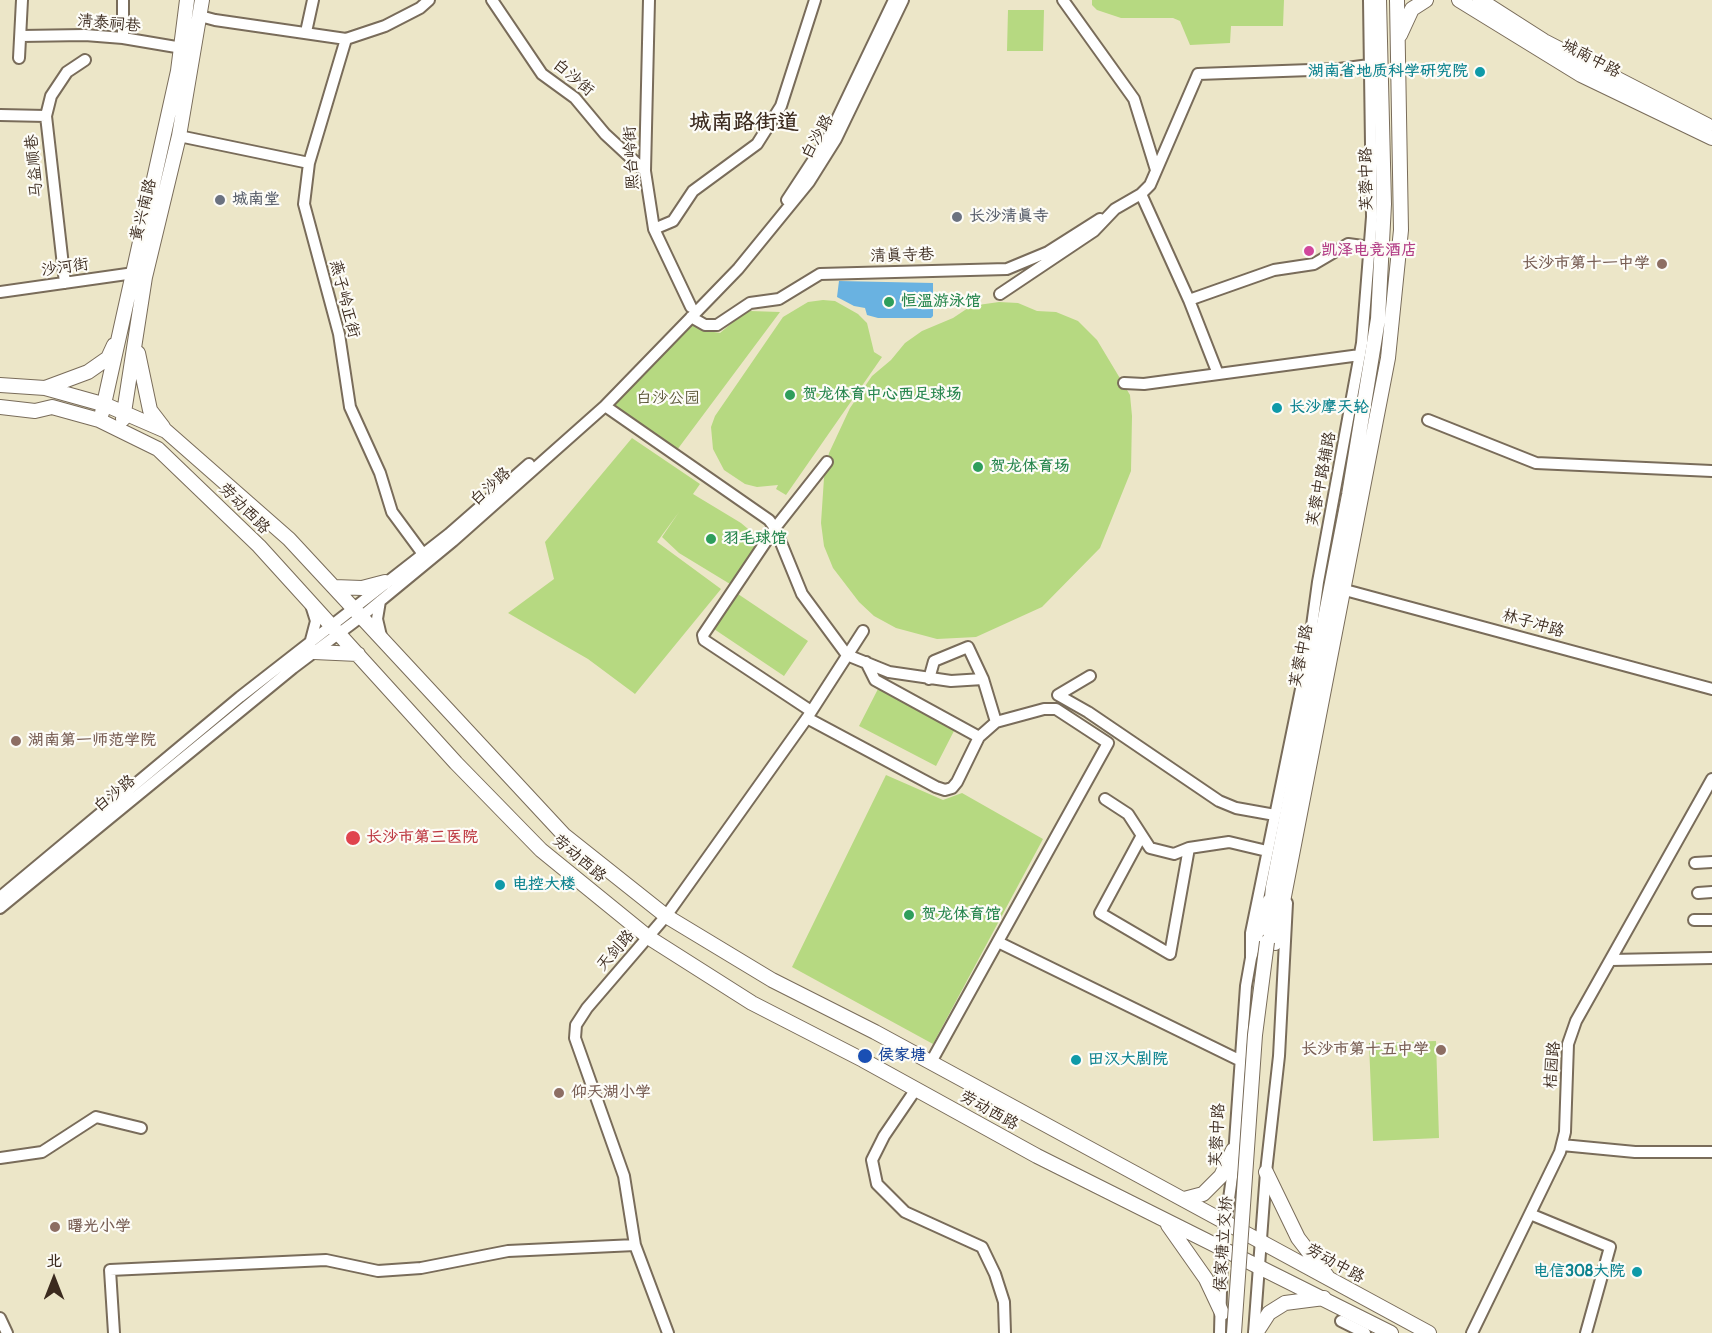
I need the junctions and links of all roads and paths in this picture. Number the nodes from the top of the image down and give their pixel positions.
1 (22, 0) edge
2 (123, 0) edge
3 (188, 0) edge
4 (202, 0) edge
5 (313, 0) edge
6 (429, 0) edge
7 (492, 0) edge
8 (649, 0) edge
9 (815, 0) edge
10 (894, 0) edge
11 (903, 0) edge
12 (1063, 0) edge
13 (1396, 0) edge
14 (1426, 0) edge
15 (1459, 0) edge
16 (1480, 0) edge
17 (1376, 1) edge
18 (200, 16) junction
19 (306, 33) junction
20 (21, 36) junction
21 (123, 38) junction
22 (346, 39) junction
23 (188, 49) junction
24 (1397, 49) junction
25 (19, 58) dead end
26 (85, 60) dead end
27 (1375, 64) junction
28 (0, 115) edge
29 (46, 116) junction
30 (1691, 122) junction
31 (1712, 126) edge
32 (179, 136) junction
33 (1712, 139) edge
34 (309, 163) junction
35 (1156, 170) junction
36 (645, 171) junction
37 (1141, 194) junction
38 (1115, 209) junction
39 (654, 230) junction
40 (1371, 247) junction
41 (134, 273) junction
42 (64, 283) junction
43 (0, 292) edge
44 (1000, 294) dead end
45 (1189, 300) junction
46 (691, 312) junction
47 (130, 330) junction
48 (1360, 355) junction
49 (1218, 374) junction
50 (1124, 383) dead end
51 (0, 385) edge
52 (45, 388) junction
53 (106, 405) junction
54 (605, 406) junction
55 (0, 407) edge
56 (125, 413) junction
57 (99, 420) junction
58 (1428, 420) dead end
59 (120, 428) junction
60 (166, 431) junction
61 (827, 462) dead end
62 (1712, 471) edge
63 (775, 528) junction
64 (423, 554) junction
65 (385, 582) junction
66 (334, 587) junction
67 (1345, 590) junction
68 (310, 601) junction
69 (380, 601) junction
70 (358, 611) junction
71 (335, 628) junction
72 (863, 631) dead end
73 (381, 636) junction
74 (312, 646) junction
75 (358, 654) junction
76 (848, 655) junction
77 (866, 662) junction
78 (1090, 675) dead end
79 (929, 679) junction
80 (983, 679) junction
81 (1712, 689) edge
82 (809, 715) junction
83 (996, 722) junction
84 (979, 737) junction
85 (1712, 779) edge
86 (1105, 799) dead end
87 (1275, 814) junction
88 (1142, 837) junction
89 (1189, 848) junction
90 (1267, 851) junction
91 (1712, 862) edge
92 (1695, 863) dead end
93 (1288, 879) junction
94 (1273, 887) junction
95 (1698, 892) dead end
96 (1712, 892) edge
97 (0, 897) edge
98 (0, 908) edge
99 (666, 916) junction
100 (1694, 920) dead end
101 (1712, 920) edge
102 (648, 938) junction
103 (1271, 942) junction
104 (1000, 943) junction
105 (1251, 958) junction
106 (1712, 958) edge
107 (1611, 960) junction
108 (1239, 1060) junction
109 (931, 1062) junction
110 (916, 1089) junction
111 (141, 1128) dead end
112 (1562, 1145) junction
113 (1233, 1150) junction
114 (1712, 1152) edge
115 (0, 1158) edge
116 (1266, 1172) junction
117 (1184, 1199) junction
118 (1530, 1214) junction
119 (1165, 1221) junction
120 (1225, 1222) junction
121 (1260, 1240) junction
122 (635, 1245) junction
123 (1222, 1249) junction
124 (1258, 1264) junction
125 (1330, 1281) junction
126 (1325, 1298) junction
127 (1222, 1313) junction
128 (0, 1318) edge
129 (1341, 1321) dead end
130 (7, 1333) edge
131 (114, 1333) edge
132 (668, 1333) edge
133 (1005, 1333) edge
134 (1220, 1333) edge
135 (1234, 1333) edge
136 (1243, 1333) edge
137 (1255, 1333) edge
138 (1365, 1333) edge
139 (1391, 1333) edge
140 (1429, 1333) edge
141 (1472, 1333) edge
142 (1586, 1333) edge

1 - 20 street
2 - 21 street
3 - 23 main road, 黄兴南路
4 - 18 main road, 黄兴南路
5 - 19 street
6 - 22 street
7 - 36 street, 白沙街
8 - 36 street, 熙台岭街
9 - 39 street
10 - 46 street, 白沙路
11 - 46 street, 白沙路
12 - 35 street
13 - 24 main road, 芙蓉中路
14 - 24 main road
15 - 30 main road, 城南中路
16 - 30 main road, 城南中路
17 - 27 main road, 芙蓉中路
18 - 19 street
18 - 23 main road, 黄兴南路
19 - 22 street
20 - 21 street, 清泰祠巷
20 - 25 street
21 - 23 street, 清泰祠巷
22 - 34 street, 燕子岭正街
23 - 32 main road, 黄兴南路
23 - 41 main road, 黄兴南路
24 - 67 main road, 芙蓉中路
26 - 29 street, 马益顺巷
27 - 35 street
27 - 40 street, 芙蓉中路辅路
27 - 94 main road, 芙蓉中路
28 - 29 street
29 - 42 street, 马益顺巷
30 - 31 main road, 城南中路
30 - 33 main road, 城南中路
32 - 34 street
32 - 47 main road, 黄兴南路
34 - 64 street, 燕子岭正街
35 - 37 street
36 - 39 street, 熙台岭街
37 - 38 street
37 - 45 street
38 - 44 street
38 - 46 street, 清真寺巷
39 - 46 street, 熙台岭街
40 - 45 street
40 - 48 street, 芙蓉中路辅路
41 - 42 street, 沙河街
41 - 47 main road, 黄兴南路
42 - 43 street, 沙河街
45 - 49 street
46 - 54 street, 白沙路
46 - 64 street, 白沙路
47 - 52 main road
47 - 53 main road, 黄兴南路
47 - 56 main road, 黄兴南路
47 - 60 main road
48 - 49 street
48 - 87 street, 芙蓉中路辅路
49 - 50 street
51 - 52 main road, 劳动西路
52 - 53 main road, 劳动西路
53 - 56 main road, 劳动西路
53 - 57 main road, 黄兴南路
54 - 63 street
54 - 69 street, 白沙路
55 - 57 main road, 劳动西路
56 - 59 main road, 黄兴南路
56 - 60 main road, 劳动西路
57 - 59 main road, 劳动西路
58 - 62 street
59 - 68 main road, 劳动西路
60 - 66 main road, 劳动西路
61 - 63 street
63 - 76 street
63 - 82 street
64 - 65 street, 白沙路
65 - 66 main road
65 - 70 street, 白沙路
66 - 70 main road, 劳动西路
67 - 81 street, 林子冲路
67 - 93 main road, 芙蓉中路
68 - 71 main road, 劳动西路
68 - 74 street
69 - 70 street, 白沙路
69 - 73 street
70 - 71 street, 白沙路
70 - 73 main road, 劳动西路
71 - 74 street, 白沙路
71 - 75 main road, 劳动西路
72 - 76 street, 天剑路
73 - 99 main road, 劳动西路
74 - 75 main road
74 - 97 street, 白沙路
74 - 98 street, 白沙路
75 - 102 main road, 劳动西路
76 - 77 street
76 - 82 street, 天剑路
77 - 79 street
77 - 84 street
78 - 87 street
79 - 80 street
79 - 80 street
80 - 83 street
82 - 84 street
82 - 99 street, 天剑路
83 - 84 street
83 - 104 street
85 - 107 street, 桔园路
86 - 88 street
87 - 90 street, 芙蓉中路辅路
88 - 89 street
88 - 89 street
89 - 90 street
90 - 105 street, 芙蓉中路辅路
91 - 92 street
93 - 103 main road
93 - 116 street, 芙蓉中路
94 - 103 main road
94 - 105 street, 芙蓉中路
95 - 96 street
99 - 102 street, 天剑路
99 - 109 main road, 劳动西路
100 - 101 street
102 - 110 main road, 劳动西路
102 - 122 street, 天剑路
103 - 135 main road, 侯家塘立交桥, bridge
103 - 136 main road, 侯家塘立交桥
104 - 108 street
104 - 109 street
105 - 108 street, 芙蓉中路
106 - 107 street
107 - 112 street, 桔园路
108 - 113 street, 芙蓉中路
109 - 117 main road, 劳动西路
110 - 119 main road, 劳动西路
110 - 133 street
111 - 115 street
112 - 114 street
112 - 118 street, 桔园路
113 - 117 main road
113 - 120 street, 芙蓉中路
116 - 121 street, 芙蓉中路
116 - 125 main road
117 - 120 main road, 劳动西路
118 - 141 street, 桔园路
118 - 142 street
119 - 123 main road, 劳动西路
119 - 127 main road
120 - 121 main road, 劳动中路
120 - 123 street, 芙蓉中路
121 - 124 street, 芙蓉中路
121 - 125 main road, 劳动中路
122 - 131 street
122 - 132 street, 天剑路
123 - 124 main road, 劳动中路
123 - 127 street, 芙蓉中路
124 - 126 main road, 劳动中路
124 - 137 street
125 - 140 main road, 劳动中路
126 - 137 main road
126 - 139 main road, 劳动中路
127 - 134 street, 芙蓉中路
128 - 130 street
129 - 138 street

